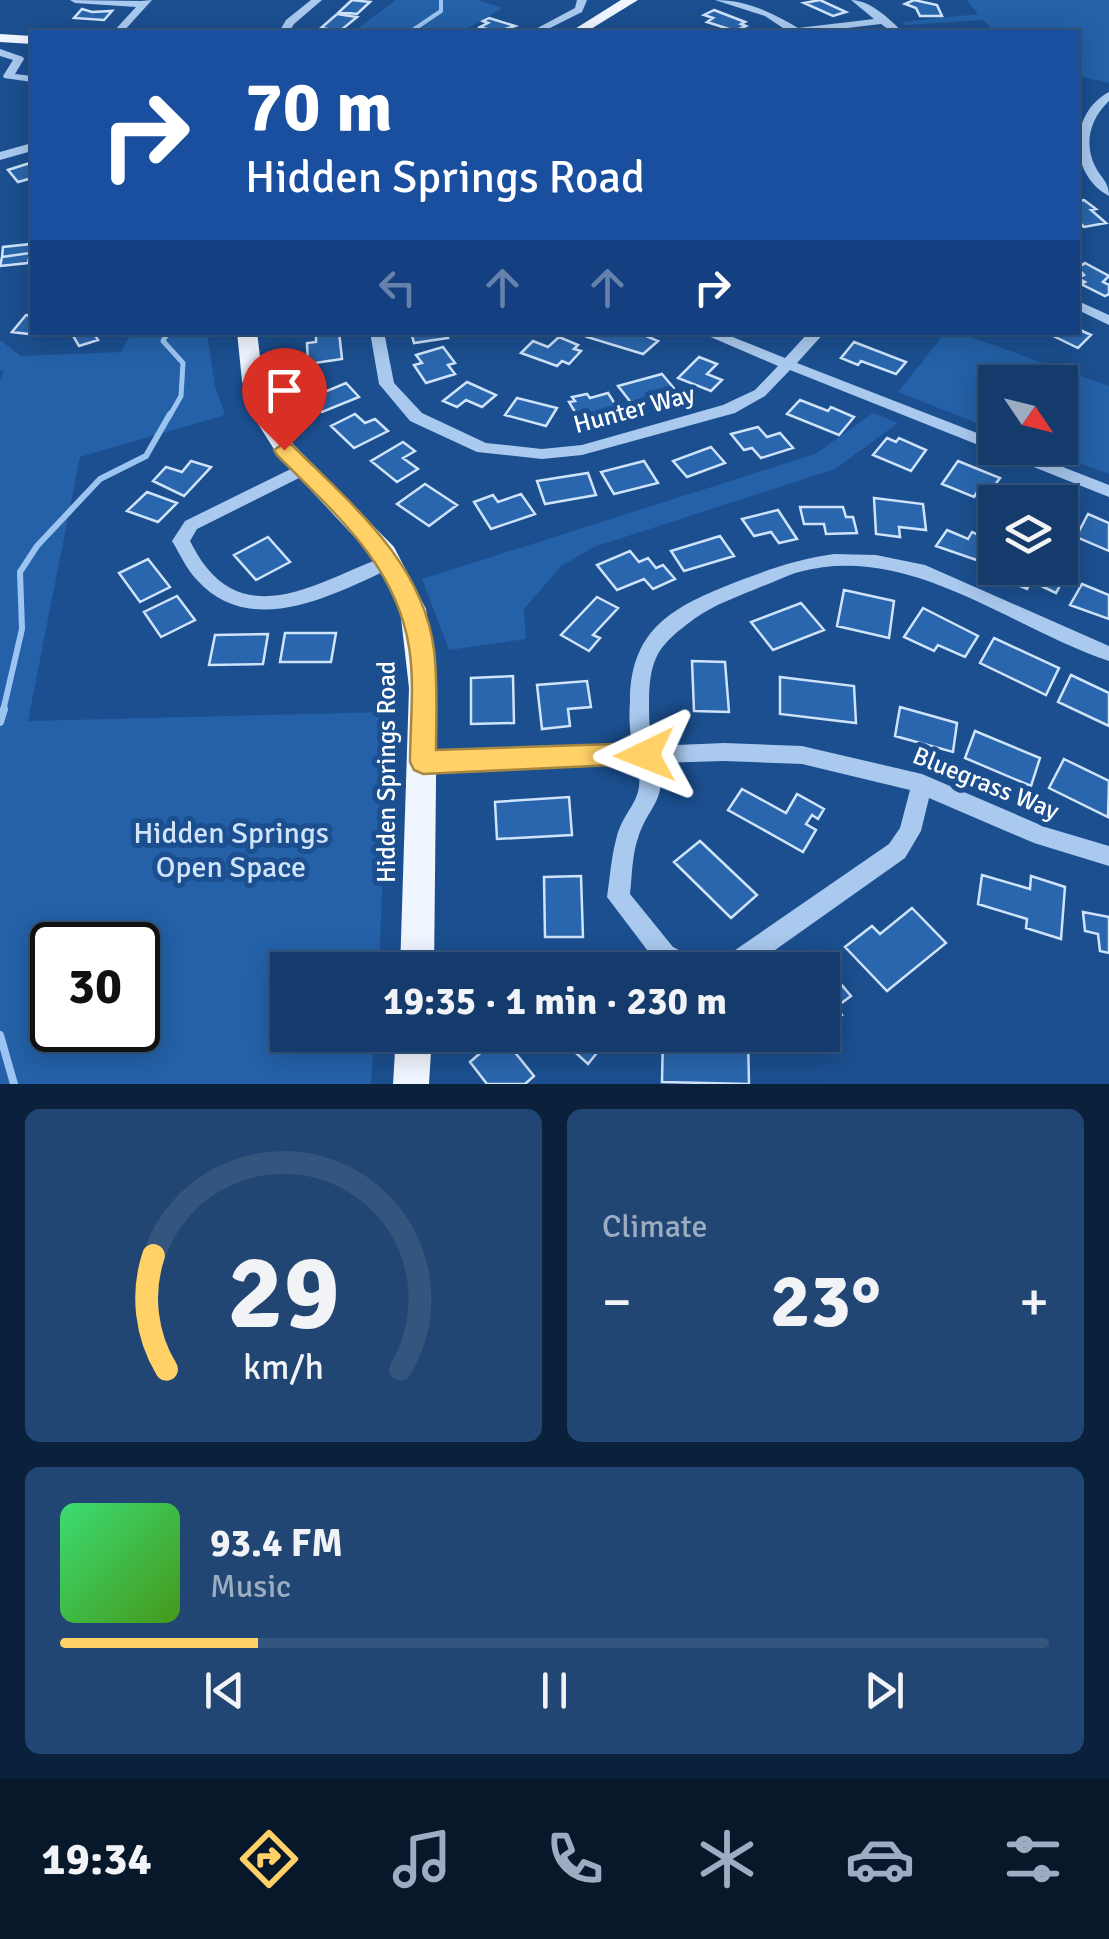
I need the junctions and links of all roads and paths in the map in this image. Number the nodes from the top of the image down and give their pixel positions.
1 (74, 0) edge
2 (317, 0) edge
3 (582, 0) edge
4 (631, 0) edge
5 (720, 0) edge
6 (856, 0) edge
7 (145, 2) edge
8 (886, 20) junction
9 (120, 30) edge
10 (285, 30) edge
11 (539, 30) edge
12 (579, 30) edge
13 (792, 30) edge
14 (810, 30) edge
15 (896, 30) edge
16 (0, 35) edge
17 (30, 37) edge
18 (0, 52) edge
19 (30, 79) edge
20 (1109, 95) edge
21 (30, 148) edge
22 (1080, 153) edge
23 (0, 156) edge
24 (1109, 192) edge
25 (1080, 306) edge
26 (1109, 321) edge
27 (246, 335) edge
28 (378, 335) edge
29 (714, 335) edge
30 (815, 335) edge
31 (789, 365) junction
32 (978, 440) edge
33 (1044, 465) edge
34 (301, 470) junction
35 (1109, 490) edge
36 (390, 561) junction
37 (1109, 654) edge
38 (645, 755) junction
39 (423, 762) junction
40 (922, 784) junction
41 (1109, 856) edge
42 (418, 952) edge
43 (663, 952) edge
44 (754, 952) edge
45 (413, 1052) edge
46 (411, 1084) edge

1 - 7 street
2 - 10 street
3 - 11 street
4 - 12 main road
5 - 13 street
6 - 8 street
7 - 9 street
8 - 14 street
8 - 15 street
16 - 17 main road
18 - 19 street
20 - 22 street
21 - 23 street
22 - 24 street
25 - 26 street
27 - 34 main road, Hidden Springs Road
28 - 31 street, Hunter Way
29 - 31 street
30 - 31 street, Hunter Way
31 - 32 street
33 - 35 street
34 - 36 main road, Hidden Springs Road
34 - 36 street
36 - 39 main road, Hidden Springs Road
37 - 38 street
38 - 39 street, Bluegrass Way
38 - 40 street, Bluegrass Way
38 - 43 street
39 - 42 main road, Hidden Springs Road
40 - 41 street, Bluegrass Way
40 - 44 street
45 - 46 main road

